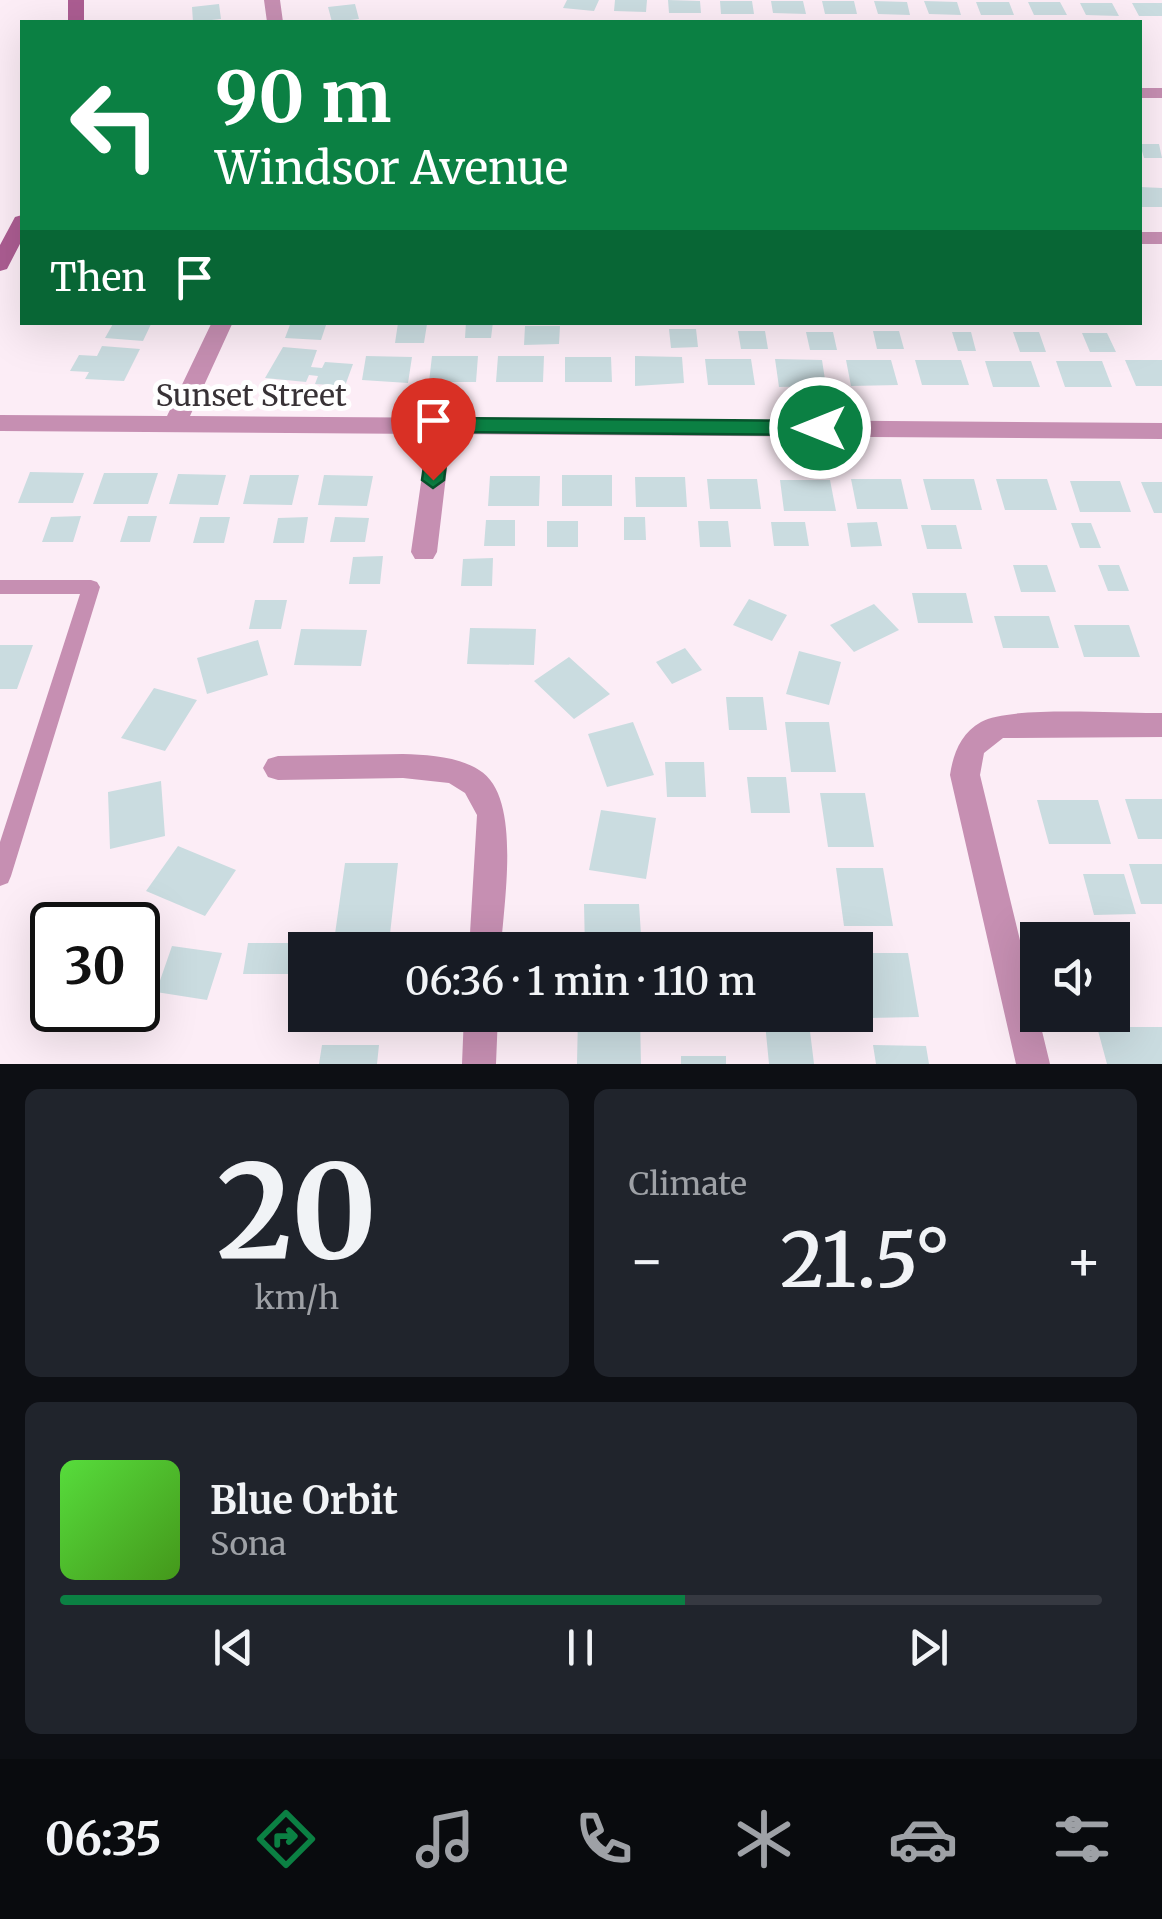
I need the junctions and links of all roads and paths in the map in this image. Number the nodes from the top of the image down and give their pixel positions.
1 (20, 226) edge
2 (0, 265) edge
3 (221, 325) edge
4 (0, 423) edge
5 (175, 424) junction
6 (440, 425) junction
7 (1162, 431) edge
8 (424, 552) dead end
9 (0, 587) edge
10 (1162, 726) edge
11 (278, 768) dead end
12 (0, 876) edge
13 (485, 932) edge
14 (480, 1032) edge
15 (479, 1064) edge
16 (1033, 1064) edge

1 - 2 main road
3 - 5 street
4 - 5 street, Sunset Street
5 - 6 street, Sunset Street
6 - 7 street, Sunset Street
6 - 8 street
9 - 12 lane
10 - 16 street
11 - 13 street
14 - 15 street

